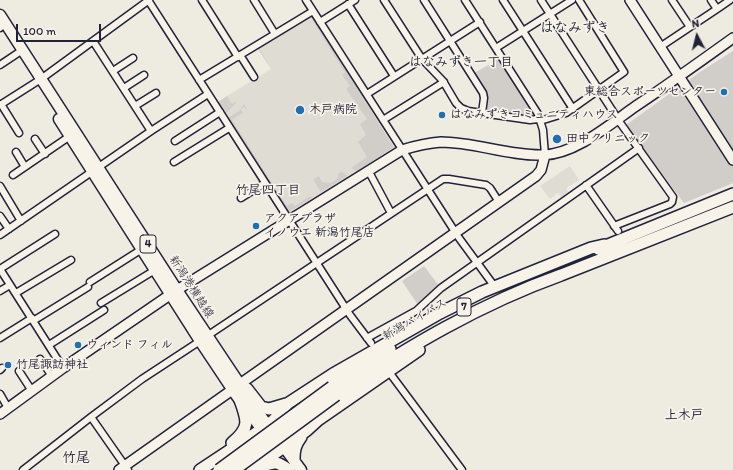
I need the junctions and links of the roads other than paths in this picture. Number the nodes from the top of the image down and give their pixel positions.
1 (148, 0) edge
2 (202, 0) edge
3 (254, 0) edge
4 (307, 0) edge
5 (355, 0) edge
6 (384, 0) edge
7 (424, 0) edge
8 (465, 0) edge
9 (503, 0) edge
10 (541, 0) edge
11 (572, 0) edge
12 (579, 0) edge
13 (630, 0) edge
14 (672, 0) edge
15 (711, 0) edge
16 (730, 0) edge
17 (348, 4) junction
18 (717, 9) junction
19 (313, 11) junction
20 (550, 14) junction
21 (0, 15) edge
22 (320, 22) junction
23 (480, 22) junction
24 (0, 27) edge
25 (690, 27) junction
26 (523, 31) junction
27 (276, 34) junction
28 (733, 38) edge
29 (94, 41) junction
30 (449, 41) junction
31 (660, 47) junction
32 (496, 48) junction
33 (18, 53) junction
34 (239, 56) junction
35 (133, 58) dead end
36 (422, 59) junction
37 (0, 65) edge
38 (113, 71) junction
39 (144, 75) dead end
40 (394, 76) junction
41 (254, 77) dead end
42 (679, 77) junction
43 (199, 80) junction
44 (39, 81) junction
45 (444, 82) junction
46 (124, 88) junction
47 (599, 90) junction
48 (156, 93) dead end
49 (208, 94) junction
50 (367, 94) junction
51 (0, 105) edge
52 (135, 106) junction
53 (573, 109) junction
54 (220, 112) junction
55 (482, 113) junction
56 (618, 119) junction
57 (383, 120) junction
58 (539, 120) junction
59 (229, 128) junction
60 (151, 131) junction
61 (19, 133) dead end
62 (70, 136) junction
63 (35, 139) dead end
64 (175, 141) dead end
65 (639, 148) junction
66 (402, 150) junction
67 (16, 152) dead end
68 (45, 154) junction
69 (545, 155) junction
70 (733, 160) edge
71 (174, 162) dead end
72 (25, 167) junction
73 (96, 170) junction
74 (368, 170) junction
75 (13, 175) dead end
76 (265, 184) junction
77 (586, 185) junction
78 (0, 186) edge
79 (427, 189) junction
80 (733, 194) edge
81 (241, 198) dead end
82 (499, 202) junction
83 (733, 207) edge
84 (392, 213) junction
85 (0, 216) edge
86 (289, 220) junction
87 (22, 221) junction
88 (614, 226) junction
89 (9, 229) junction
90 (618, 231) dead end
91 (455, 232) junction
92 (55, 234) dead end
93 (0, 235) edge
94 (604, 245) junction
95 (142, 249) junction
96 (71, 260) dead end
97 (317, 262) junction
98 (478, 262) junction
99 (0, 269) edge
100 (155, 270) junction
101 (561, 275) junction
102 (492, 282) dead end
103 (10, 285) junction
104 (0, 291) edge
105 (174, 292) junction
106 (16, 293) junction
107 (347, 309) junction
108 (33, 319) junction
109 (0, 338) edge
110 (203, 338) junction
111 (49, 345) junction
112 (40, 359) dead end
113 (64, 368) junction
114 (19, 371) dead end
115 (52, 376) junction
116 (392, 376) dead end
117 (236, 387) junction
118 (32, 391) junction
119 (334, 391) junction
120 (0, 394) edge
121 (240, 400) junction
122 (287, 404) junction
123 (8, 408) junction
124 (0, 414) edge
125 (90, 417) junction
126 (318, 420) junction
127 (265, 427) junction
128 (307, 430) junction
129 (279, 445) junction
130 (292, 467) edge
131 (124, 469) edge
132 (201, 469) edge
133 (255, 469) edge
134 (23, 470) edge
135 (219, 470) edge
136 (234, 470) edge
137 (301, 470) edge
138 (462, 470) edge

1 - 29 street
1 - 43 street
2 - 34 street
3 - 27 street
4 - 19 street
5 - 17 street
6 - 36 street
7 - 30 street
8 - 23 street
9 - 26 street
10 - 20 street
11 - 20 street
12 - 47 street
13 - 31 street
14 - 25 street
15 - 18 street
16 - 18 street
17 - 22 street
17 - 40 street
18 - 25 street
19 - 22 street
19 - 27 street
20 - 26 street
20 - 47 street
21 - 44 main road, 新潟港横越線 / 4
22 - 50 street
23 - 30 street
23 - 32 street
24 - 33 main road, 新潟港横越線 / 4
25 - 31 street
26 - 32 street
26 - 53 street
27 - 34 street
28 - 42 street
29 - 38 street
29 - 44 street
30 - 36 street
30 - 55 street
31 - 42 street
32 - 58 street
33 - 37 street
33 - 44 main road, 新潟港横越線 / 4
34 - 41 street
34 - 43 street
35 - 38 street
36 - 40 street
36 - 45 street
38 - 46 street
39 - 46 street
40 - 50 street
42 - 56 street
42 - 70 street
43 - 49 street
44 - 51 street
44 - 62 main road, 新潟港横越線 / 4
44 - 73 main road, 新潟港横越線 / 4
45 - 55 street
45 - 57 street
46 - 52 street
47 - 53 street
47 - 56 street
48 - 52 street
49 - 54 street
49 - 60 street
50 - 57 street
51 - 61 street
52 - 60 street
53 - 58 street
54 - 59 street
54 - 64 street
55 - 58 street
56 - 65 street
56 - 69 street
57 - 66 street
58 - 69 street
59 - 71 street
59 - 76 street
60 - 73 street
62 - 68 street
62 - 73 main road, 新潟港横越線 / 4
63 - 68 street
65 - 77 street
65 - 88 street
66 - 69 street
66 - 74 street
66 - 79 street
67 - 72 street
68 - 72 street
69 - 82 street
72 - 75 street
73 - 87 street
73 - 95 main road, 新潟港横越線 / 4
73 - 105 main road, 新潟港横越線 / 4
74 - 84 street
74 - 86 street
76 - 81 street
76 - 86 street
77 - 88 street
77 - 98 street
78 - 87 street
79 - 82 street
79 - 84 street
79 - 91 street
80 - 94 highway, 新潟バイパス / 7
82 - 91 street
83 - 101 highway, 新潟バイパス / 7
84 - 97 street
85 - 89 street
86 - 97 street
86 - 105 street
87 - 89 street
88 - 90 street
89 - 93 street
91 - 98 street
91 - 107 street
92 - 99 street
94 - 119 highway, 新潟バイパス / 7
94 - 122 highway
95 - 100 main road, 新潟港横越線 / 4
95 - 108 street
96 - 106 street
97 - 107 street
97 - 110 street
98 - 102 street
98 - 107 street
99 - 103 street
100 - 105 main road, 新潟港横越線 / 4
100 - 111 street
101 - 119 highway, 新潟バイパス / 7
101 - 126 highway
103 - 104 street
103 - 106 street
105 - 110 main road, 新潟港横越線 / 4
105 - 113 street
106 - 108 street
107 - 117 street
108 - 109 street
108 - 111 street
110 - 117 main road, 新潟港横越線 / 4
110 - 125 street
111 - 113 street
112 - 115 street
113 - 115 street
114 - 118 street
115 - 118 street
116 - 138 street
117 - 121 main road, 新潟港横越線 / 4
117 - 122 highway
117 - 127 main road, 新潟港横越線 / 4
117 - 131 street
118 - 123 street
119 - 135 highway, 新潟バイパス / 7, bridge
119 - 136 highway, 新潟バイパス / 7, bridge
120 - 123 street
121 - 127 main road, 新潟港横越線 / 4
121 - 132 highway
122 - 127 highway
123 - 124 street
125 - 131 street
125 - 134 street
126 - 128 highway
126 - 129 highway
127 - 129 main road, 新潟港横越線 / 4
127 - 132 highway
128 - 129 highway
128 - 130 highway
129 - 130 main road, 新潟港横越線 / 4
129 - 133 highway
130 - 133 highway
130 - 137 main road, 新潟港横越線 / 4

